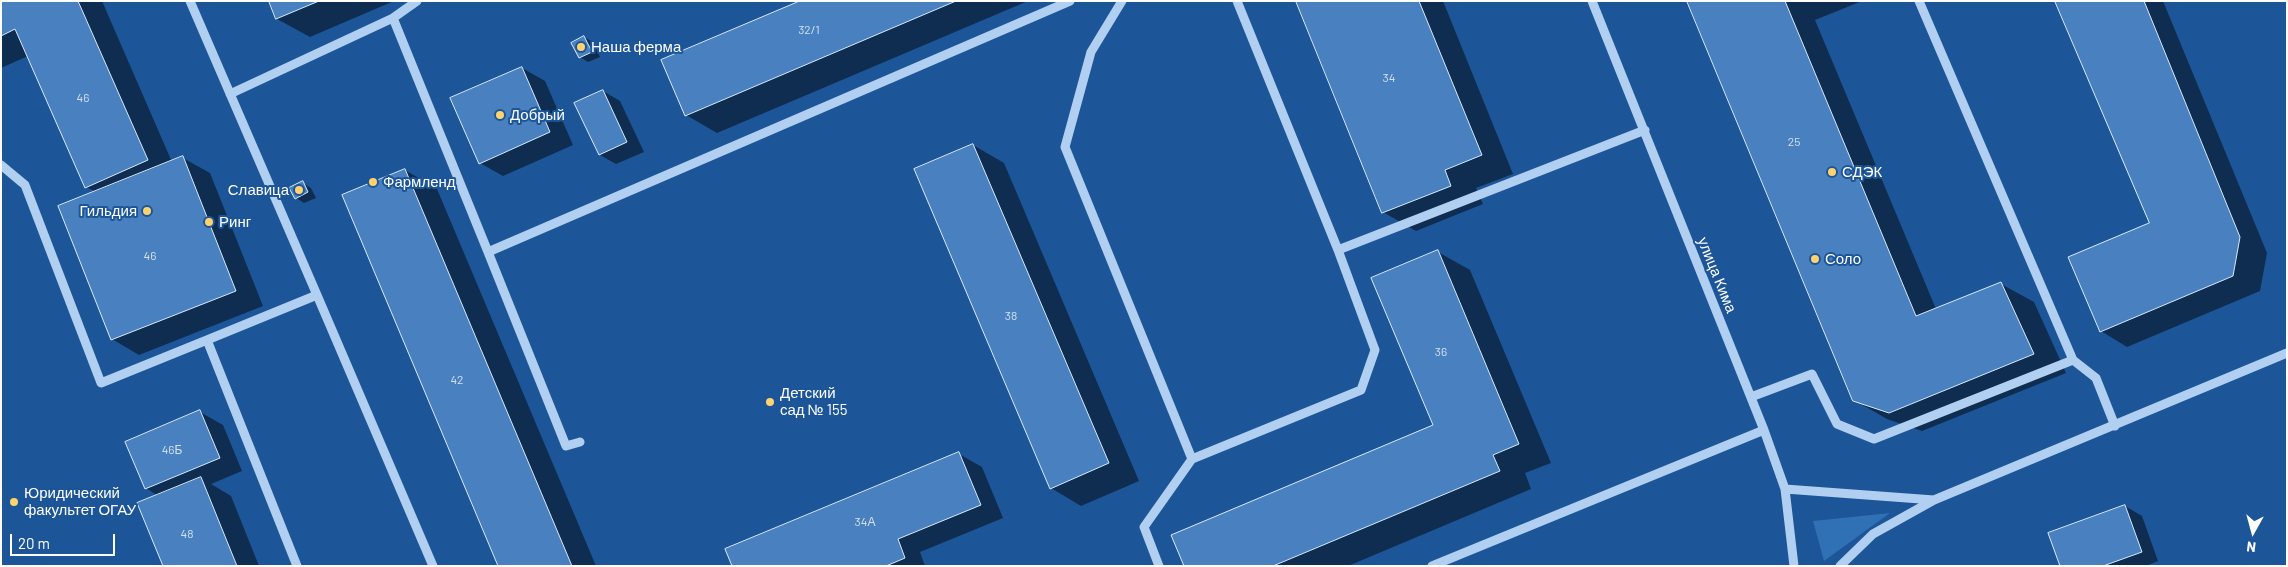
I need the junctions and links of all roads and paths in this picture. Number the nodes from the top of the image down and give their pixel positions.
1 (190, 1) edge
2 (417, 1) edge
3 (1070, 1) edge
4 (1122, 1) edge
5 (1237, 1) edge
6 (1592, 1) edge
7 (1919, 1) edge
8 (393, 18) junction
9 (230, 94) junction
10 (1644, 130) junction
11 (1, 165) edge
12 (1338, 250) junction
13 (488, 252) junction
14 (317, 295) junction
15 (207, 340) junction
16 (2287, 353) edge
17 (2073, 360) junction
18 (1751, 397) junction
19 (2115, 426) junction
20 (1764, 430) junction
21 (580, 442) dead end
22 (1192, 459) junction
23 (1785, 489) junction
24 (1934, 500) junction
25 (1448, 563) edge
26 (297, 566) edge
27 (433, 566) edge
28 (1159, 566) edge
29 (1432, 566) edge
30 (1794, 566) edge
31 (1840, 566) edge

1 - 9 street
2 - 8 street
3 - 13 street
4 - 22 street
5 - 12 street
6 - 10 street, улица Кима
7 - 17 street
8 - 9 street
8 - 13 street
9 - 14 street
10 - 12 street
10 - 18 street, улица Кима
11 - 15 street
12 - 22 street
13 - 21 street
14 - 15 street
14 - 27 street
15 - 26 street
16 - 19 street
17 - 18 street
17 - 19 street
18 - 20 street, улица Кима
19 - 24 street
20 - 23 street, улица Кима
20 - 25 street
22 - 28 street
23 - 24 street
23 - 30 street, улица Кима
24 - 31 street
25 - 29 street

